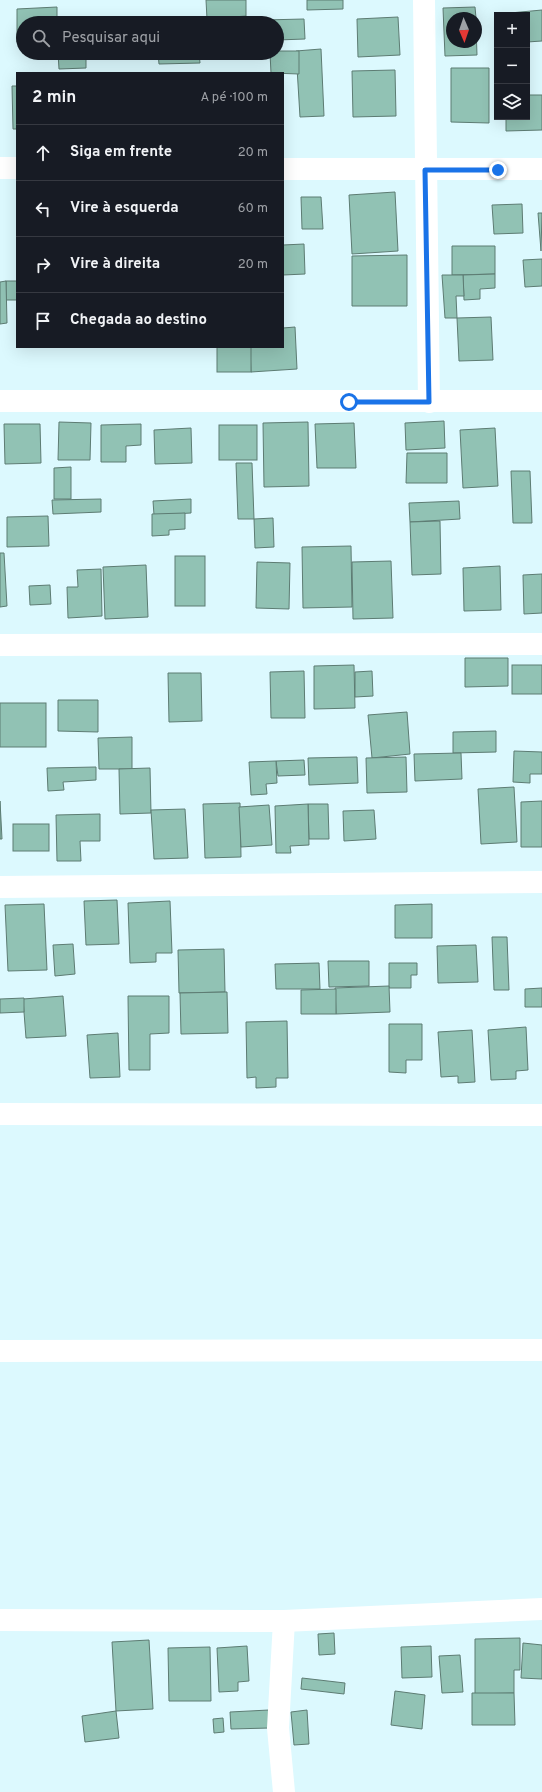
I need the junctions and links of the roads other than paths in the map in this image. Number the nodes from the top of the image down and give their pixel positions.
1 (424, 0) edge
2 (0, 168) edge
3 (16, 168) edge
4 (284, 169) edge
5 (542, 169) edge
6 (425, 170) junction
7 (0, 401) edge
8 (542, 401) edge
9 (429, 402) junction
10 (542, 644) edge
11 (0, 645) edge
12 (542, 882) edge
13 (0, 887) edge
14 (0, 1114) edge
15 (542, 1115) edge
16 (542, 1350) edge
17 (0, 1351) edge
18 (542, 1608) edge
19 (0, 1620) edge
20 (284, 1621) junction
21 (284, 1792) edge

1 - 6 street
2 - 3 street
4 - 6 street
5 - 6 street
6 - 9 street
7 - 9 street
8 - 9 street
10 - 11 street
12 - 13 street
14 - 15 street
16 - 17 street
18 - 20 street
19 - 20 street
20 - 21 street

